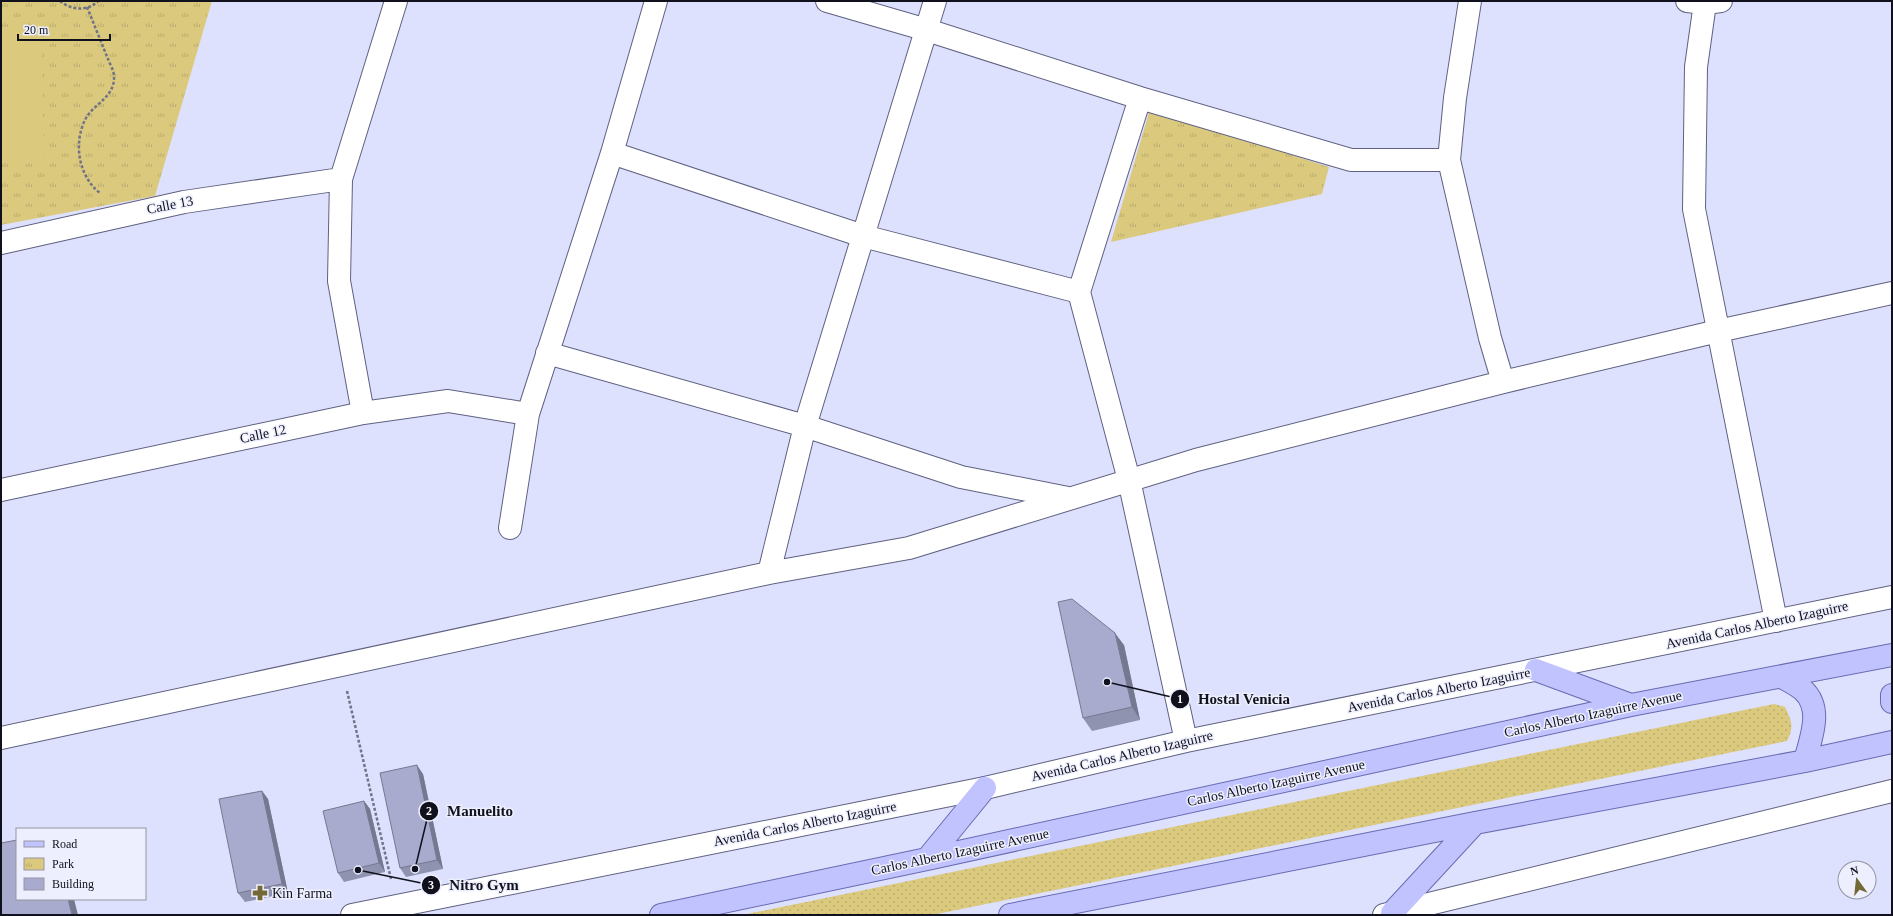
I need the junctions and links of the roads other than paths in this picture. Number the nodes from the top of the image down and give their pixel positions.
1 (396, 1) edge
2 (656, 1) edge
3 (827, 1) edge
4 (935, 1) edge
5 (1470, 1) edge
6 (1704, 2) edge
7 (927, 30) junction
8 (1140, 98) junction
9 (612, 153) junction
10 (1449, 160) junction
11 (341, 179) junction
12 (864, 236) junction
13 (1, 243) edge
14 (1079, 292) junction
15 (1892, 293) edge
16 (1718, 331) junction
17 (547, 353) junction
18 (1503, 382) junction
19 (362, 413) junction
20 (528, 414) junction
21 (805, 426) junction
22 (1129, 480) junction
23 (1, 490) edge
24 (1071, 498) junction
25 (510, 528) dead end
26 (769, 573) junction
27 (1892, 597) edge
28 (1776, 621) junction
29 (1892, 655) edge
30 (1536, 670) junction
31 (1782, 677) junction
32 (1892, 695) edge
33 (1892, 702) edge
34 (1632, 705) junction
35 (1, 738) edge
36 (1186, 741) junction
37 (1892, 742) edge
38 (1805, 761) junction
39 (985, 788) junction
40 (1892, 791) edge
41 (1475, 823) junction
42 (927, 859) junction
43 (1389, 914) edge
44 (352, 915) edge
45 (661, 915) edge
46 (1010, 915) edge

1 - 11 street
2 - 9 street
3 - 7 street
4 - 7 street
5 - 10 street
6 - 16 street
7 - 8 street
7 - 12 street
8 - 10 street
8 - 14 street
9 - 12 street
9 - 17 street
10 - 18 street
11 - 13 street, Calle 13
11 - 19 street
12 - 14 street
12 - 21 street
14 - 22 street
15 - 16 street
16 - 18 street
16 - 28 street
17 - 20 street
17 - 21 street
18 - 22 street
19 - 20 street, Calle 12
19 - 23 street, Calle 12
20 - 25 street
21 - 24 street
21 - 26 street
22 - 24 street
22 - 36 street
24 - 26 street
26 - 35 street
27 - 28 street, Avenida Carlos Alberto Izaguirre
28 - 30 street, Avenida Carlos Alberto Izaguirre
29 - 31 main road, Carlos Alberto Izaguirre Avenue
30 - 34 main road
30 - 36 street, Avenida Carlos Alberto Izaguirre
31 - 34 main road, Carlos Alberto Izaguirre Avenue
31 - 38 main road
32 - 33 main road
34 - 42 main road, Carlos Alberto Izaguirre Avenue
36 - 39 street, Avenida Carlos Alberto Izaguirre
37 - 38 main road
38 - 41 main road
39 - 42 main road
39 - 44 street, Avenida Carlos Alberto Izaguirre
40 - 43 street
41 - 43 main road
41 - 46 main road
42 - 45 main road, Carlos Alberto Izaguirre Avenue

